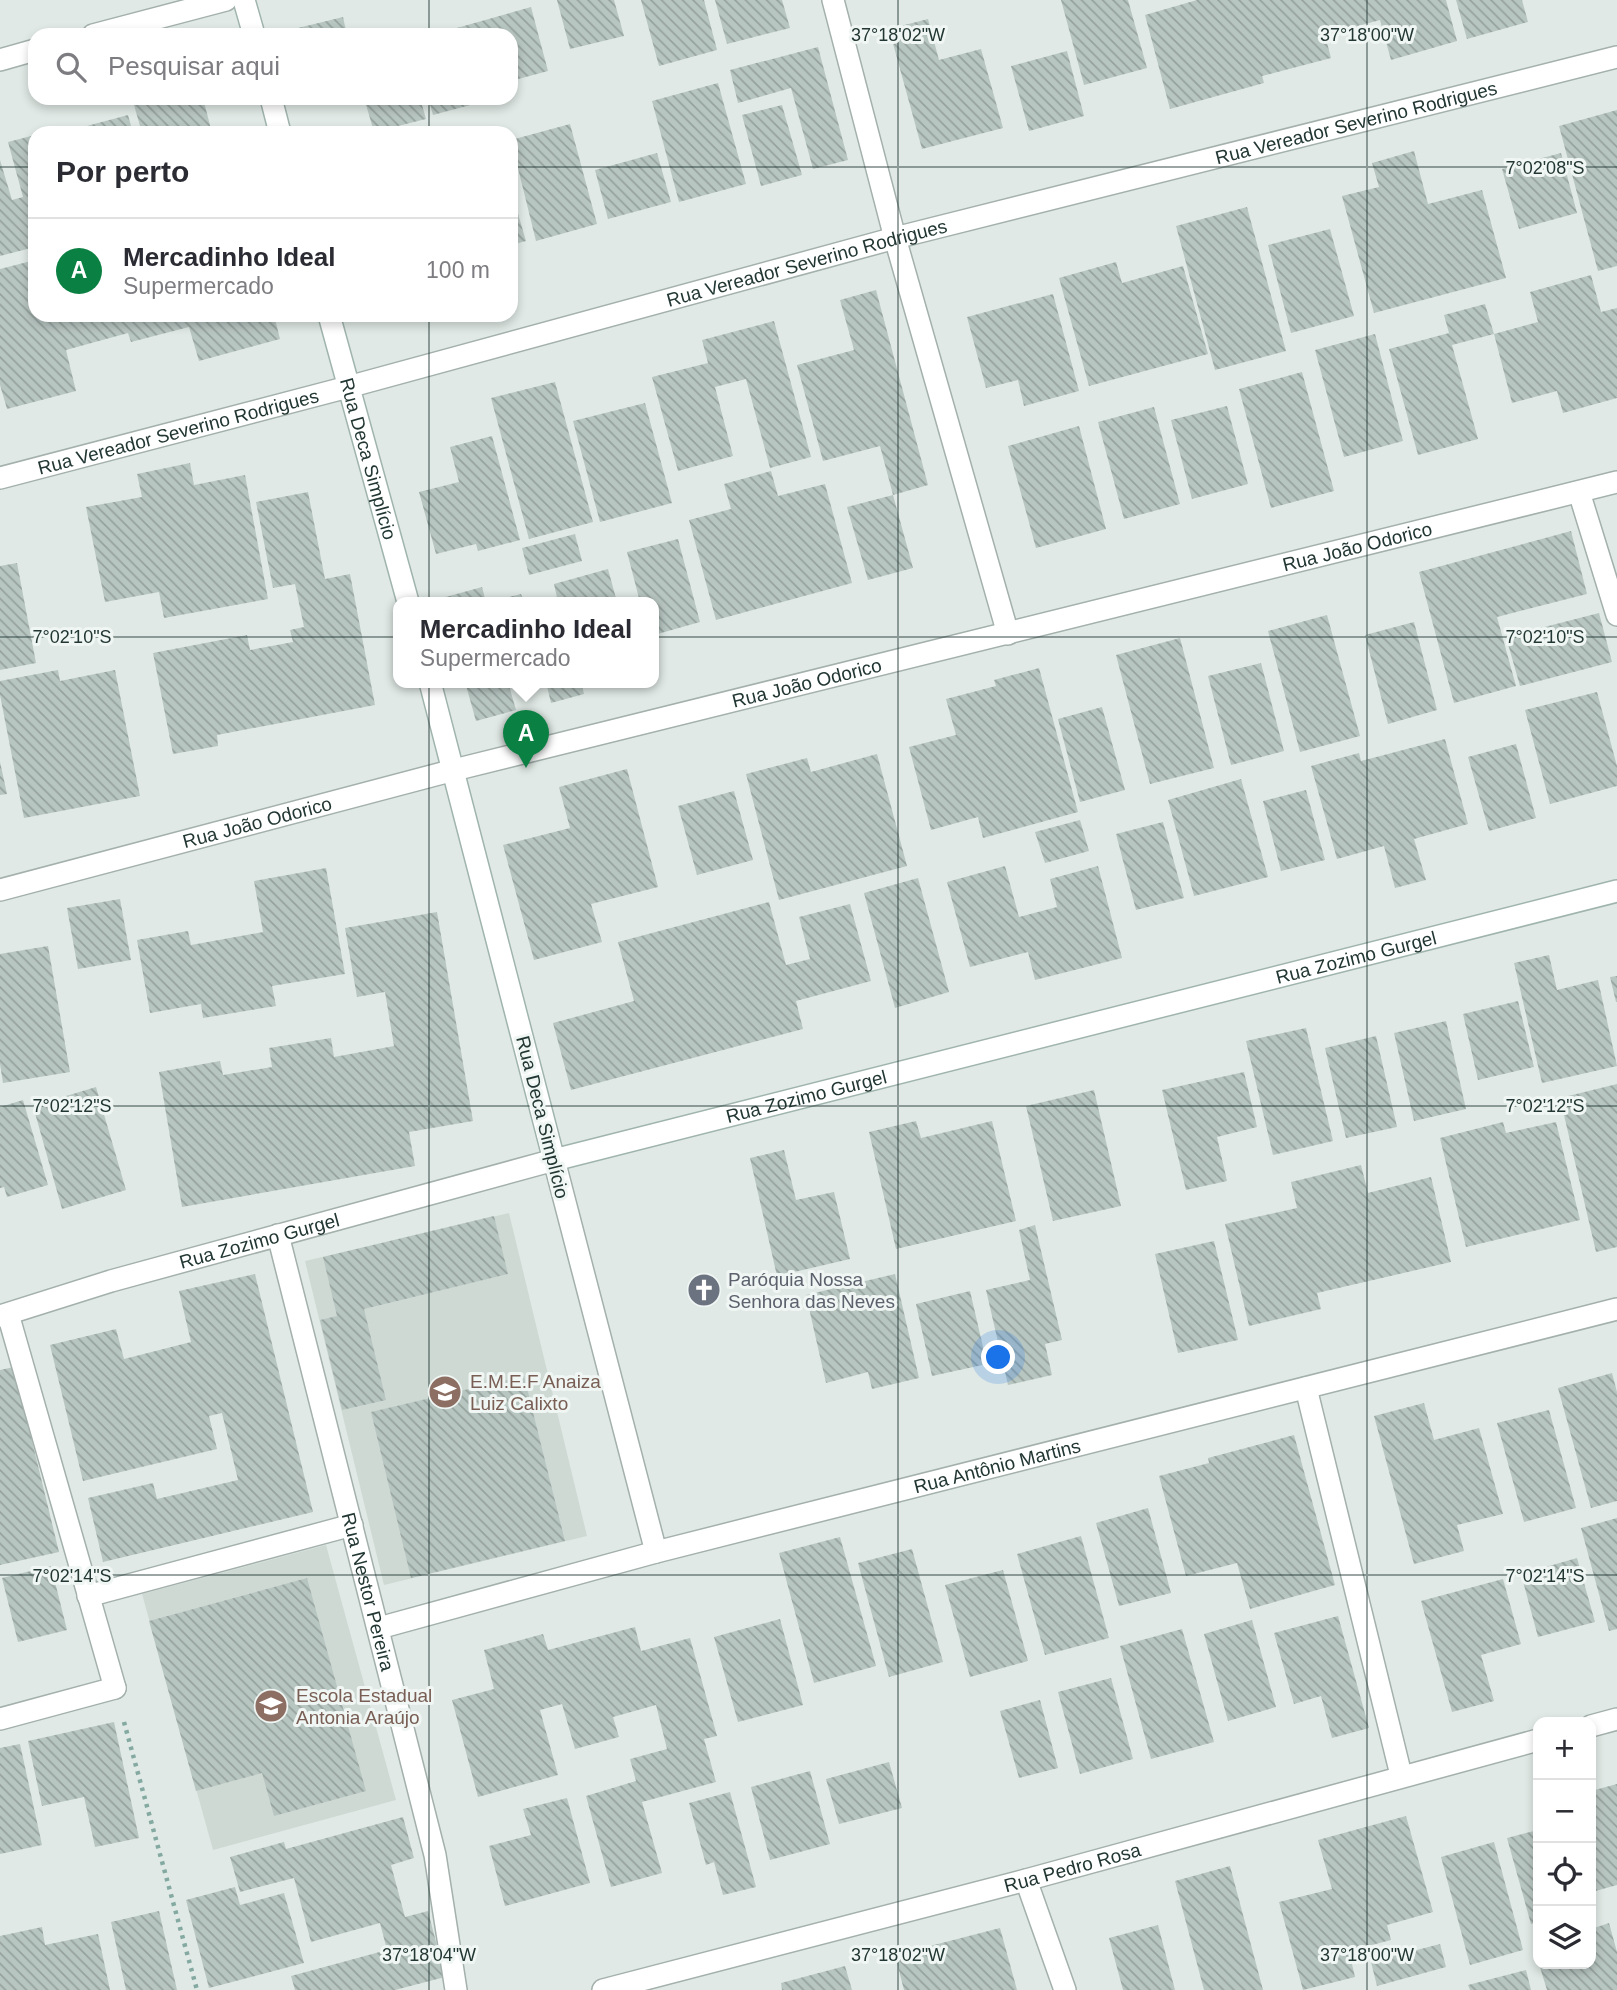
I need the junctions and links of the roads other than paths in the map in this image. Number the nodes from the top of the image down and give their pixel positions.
1 (226, 0) edge
2 (244, 0) edge
3 (833, 0) edge
4 (120, 28) edge
5 (252, 28) edge
6 (28, 52) edge
7 (1617, 57) edge
8 (0, 60) edge
9 (273, 105) edge
10 (278, 126) edge
11 (895, 238) junction
12 (331, 322) edge
13 (348, 387) junction
14 (0, 478) edge
15 (1617, 482) edge
16 (1579, 492) junction
17 (407, 597) edge
18 (1617, 615) edge
19 (1009, 634) junction
20 (432, 688) edge
21 (454, 770) junction
22 (0, 890) edge
23 (1617, 891) edge
24 (554, 1160) junction
25 (278, 1235) junction
26 (1617, 1310) edge
27 (4, 1315) edge
28 (1306, 1388) junction
29 (352, 1525) junction
30 (656, 1552) junction
31 (89, 1596) junction
32 (379, 1628) junction
33 (0, 1719) edge
34 (1617, 1719) edge
35 (1596, 1725) edge
36 (1533, 1741) edge
37 (1401, 1775) junction
38 (1026, 1880) junction
39 (456, 1990) edge
40 (603, 1990) edge
41 (1065, 1990) edge

1 - 4 street
2 - 5 street
3 - 11 street
6 - 8 street
7 - 11 street, Rua Vereador Severino Rodrigues
9 - 10 street
11 - 13 street, Rua Vereador Severino Rodrigues
11 - 19 street
12 - 13 street, Rua Deca Simplício
13 - 14 street, Rua Vereador Severino Rodrigues
13 - 17 street, Rua Deca Simplício
15 - 16 street, Rua João Odorico
16 - 18 street
16 - 19 street, Rua João Odorico
19 - 21 street, Rua João Odorico
20 - 21 street, Rua Deca Simplício
21 - 22 street, Rua João Odorico
21 - 24 street, Rua Deca Simplício
23 - 24 street, Rua Zozimo Gurgel
24 - 25 street, Rua Zozimo Gurgel
24 - 30 street, Rua Deca Simplício
25 - 27 street, Rua Zozimo Gurgel
25 - 29 street, Rua Nestor Pereira
26 - 28 street, Rua Antônio Martins
27 - 31 street
28 - 30 street, Rua Antônio Martins
28 - 37 street
29 - 31 street
29 - 32 street, Rua Nestor Pereira
30 - 32 street, Rua Antônio Martins
31 - 33 street
32 - 39 street, Rua Nestor Pereira
34 - 35 street
36 - 37 street, Rua Pedro Rosa
37 - 38 street, Rua Pedro Rosa
38 - 40 street, Rua Pedro Rosa
38 - 41 street

